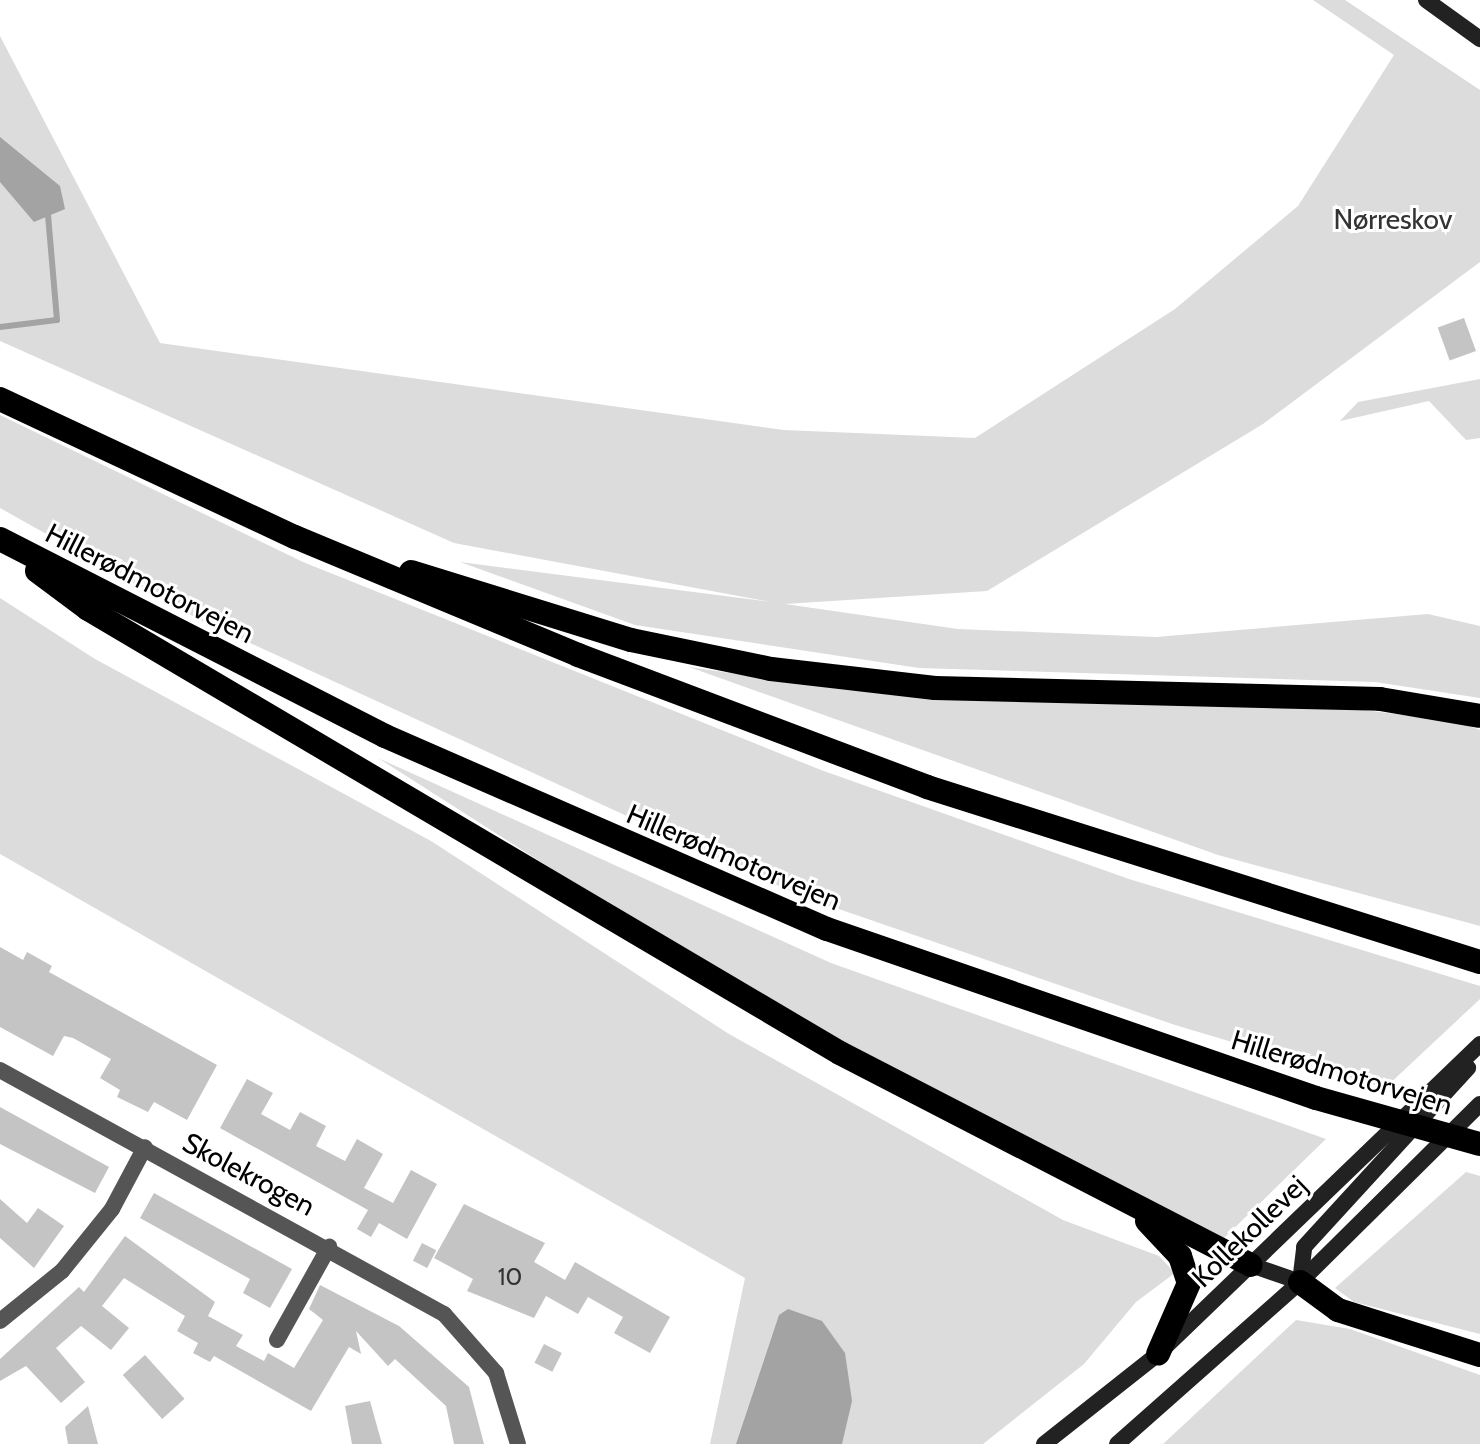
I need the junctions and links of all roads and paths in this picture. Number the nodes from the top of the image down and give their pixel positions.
1 (1426, 0) edge
2 (1463, 25) junction
3 (1480, 33) edge
4 (1480, 39) edge
5 (0, 399) edge
6 (295, 537) junction
7 (0, 541) edge
8 (1480, 716) edge
9 (1470, 960) edge
10 (1480, 1044) edge
11 (1480, 1055) edge
12 (0, 1070) edge
13 (1480, 1104) edge
14 (1480, 1144) edge
15 (145, 1147) junction
16 (1137, 1211) junction
17 (329, 1247) junction
18 (1251, 1265) junction
19 (1300, 1282) junction
20 (0, 1321) edge
21 (277, 1340) dead end
22 (1158, 1354) junction
23 (1480, 1355) edge
24 (518, 1444) edge
25 (1044, 1444) edge
26 (1117, 1444) edge

1 - 2 street
2 - 3 street
2 - 4 street
5 - 6 highway
6 - 8 highway
6 - 9 highway
7 - 14 highway, Hillerødmotorvejen
7 - 16 highway
10 - 18 street, Kollekollevej
11 - 19 street
12 - 15 street, Skolekrogen
13 - 19 street
15 - 17 street, Skolekrogen
15 - 20 street, Skolekrogen
16 - 18 highway
16 - 22 highway
17 - 21 street, Skolekrogen
17 - 24 street, Skolekrogen
18 - 19 street
18 - 22 street, Kollekollevej
19 - 23 highway
19 - 26 street
22 - 25 street, Kollekollevej

